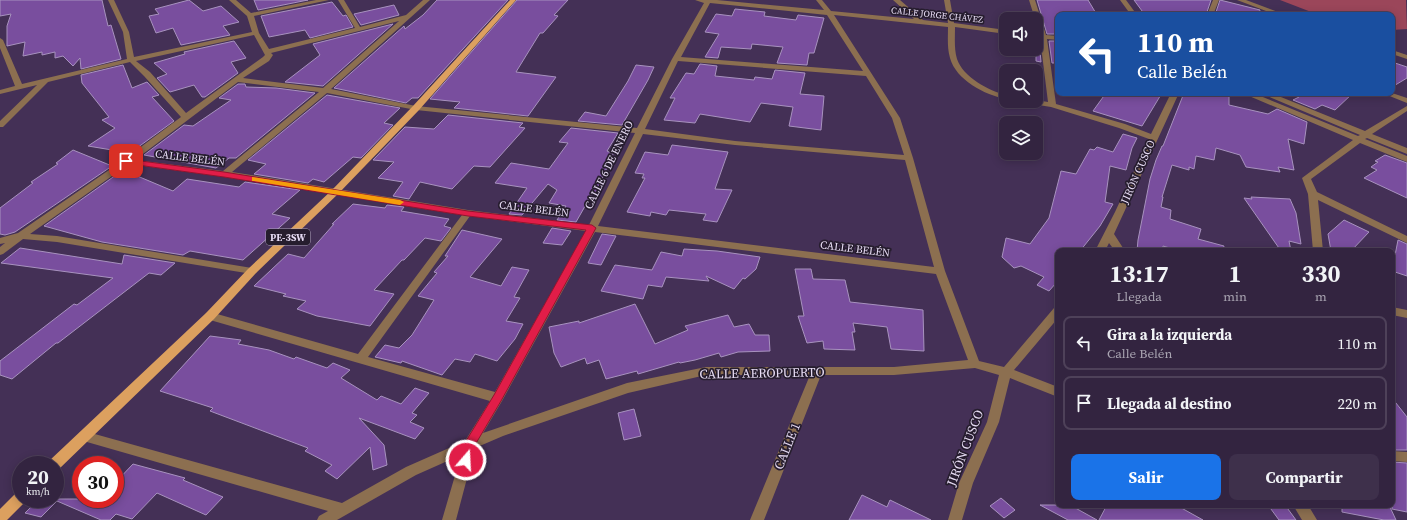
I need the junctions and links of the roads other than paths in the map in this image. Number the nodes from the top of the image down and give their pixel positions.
1 (111, 0) edge
2 (232, 0) edge
3 (326, 0) edge
4 (341, 0) edge
5 (427, 0) edge
6 (513, 0) edge
7 (698, 0) edge
8 (709, 0) edge
9 (819, 0) edge
10 (896, 0) edge
11 (947, 0) edge
12 (1032, 0) edge
13 (1123, 0) edge
14 (1216, 0) edge
15 (1240, 0) edge
16 (1035, 12) edge
17 (1132, 12) edge
18 (1211, 12) edge
19 (1274, 12) edge
20 (829, 13) junction
21 (250, 15) junction
22 (410, 17) junction
23 (921, 22) junction
24 (951, 25) junction
25 (358, 28) junction
26 (999, 31) edge
27 (256, 33) junction
28 (1043, 36) edge
29 (1055, 38) edge
30 (0, 40) edge
31 (267, 52) junction
32 (1043, 53) edge
33 (1395, 53) edge
34 (1407, 57) edge
35 (676, 59) junction
36 (131, 60) junction
37 (868, 74) junction
38 (238, 80) junction
39 (46, 81) junction
40 (20, 88) junction
41 (325, 90) junction
42 (0, 92) edge
43 (999, 95) edge
44 (1174, 96) edge
45 (1254, 96) edge
46 (1271, 96) edge
47 (1394, 96) edge
48 (1407, 101) edge
49 (1043, 103) edge
50 (1052, 105) junction
51 (416, 108) junction
52 (1407, 108) edge
53 (185, 116) junction
54 (0, 125) edge
55 (639, 131) junction
56 (1362, 137) junction
57 (1153, 138) junction
58 (1407, 151) edge
59 (909, 158) junction
60 (1407, 159) edge
61 (126, 161) junction
62 (224, 174) junction
63 (335, 192) junction
64 (1313, 194) junction
65 (468, 213) junction
66 (592, 228) junction
67 (1109, 235) junction
68 (20, 236) junction
69 (1407, 240) edge
70 (0, 241) edge
71 (1102, 248) edge
72 (1118, 248) edge
73 (1318, 248) edge
74 (0, 252) edge
75 (252, 271) junction
76 (940, 271) junction
77 (1395, 312) edge
78 (1407, 314) edge
79 (1055, 315) edge
80 (210, 316) junction
81 (360, 360) junction
82 (975, 364) junction
83 (816, 372) junction
84 (1006, 372) junction
85 (1055, 391) edge
86 (498, 398) junction
87 (84, 436) junction
88 (470, 444) junction
89 (63, 456) edge
90 (1395, 456) edge
91 (1407, 457) edge
92 (12, 506) edge
93 (1302, 508) edge
94 (343, 509) junction
95 (0, 518) edge
96 (324, 520) edge
97 (449, 520) edge
98 (757, 520) edge
99 (955, 520) edge
100 (1310, 520) edge

1 - 36 street
2 - 21 street
3 - 21 street
4 - 25 street
5 - 22 street
6 - 51 main road, PE-3SW
7 - 8 street, CALLE JORGE CHÁVEZ
8 - 20 street, CALLE JORGE CHÁVEZ
8 - 35 street, CALLE 6 DE ENERO
9 - 20 street
10 - 23 street
11 - 24 street
12 - 16 street
13 - 17 street
14 - 18 street
15 - 19 street
20 - 23 street, CALLE JORGE CHÁVEZ
20 - 37 street
21 - 27 street
22 - 25 street
22 - 41 street
23 - 24 street, CALLE JORGE CHÁVEZ
24 - 26 street, CALLE JORGE CHÁVEZ
24 - 43 street
25 - 31 street
27 - 31 street
27 - 36 street
28 - 29 street
30 - 40 street
31 - 38 street
32 - 50 street
33 - 34 street
35 - 37 street
35 - 55 street, CALLE 6 DE ENERO
36 - 39 street
36 - 53 street
37 - 59 street
38 - 41 street
38 - 53 street
39 - 40 street
39 - 54 street
40 - 42 street
41 - 51 street
41 - 62 street
44 - 57 street, JIRÓN CUSCO
45 - 56 street
46 - 56 street
47 - 48 street
49 - 50 street
50 - 57 street
51 - 55 street
51 - 63 main road, PE-3SW
52 - 56 street
53 - 61 street
55 - 59 street
55 - 66 street, CALLE 6 DE ENERO
56 - 58 street
56 - 60 street
56 - 64 street
57 - 67 street, JIRÓN CUSCO
59 - 76 street
61 - 62 street, CALLE BELÉN
61 - 68 street
62 - 63 street, CALLE BELÉN
63 - 65 street, CALLE BELÉN
63 - 75 main road, PE-3SW
64 - 69 street
64 - 73 street
65 - 66 street, CALLE BELÉN
65 - 81 street
66 - 76 street, CALLE BELÉN
66 - 86 street, CALLE 6 DE ENERO
67 - 71 street, JIRÓN CUSCO
67 - 72 street
68 - 70 street
68 - 74 street
68 - 75 street
75 - 80 main road, PE-3SW
76 - 82 street
77 - 78 street
79 - 84 street, JIRÓN CUSCO
80 - 81 street
80 - 87 main road, PE-3SW
81 - 86 street
82 - 83 street, CALLE AEROPUERTO
82 - 84 street, CALLE AEROPUERTO
83 - 88 street, CALLE AEROPUERTO
83 - 98 street, CALLE 1
84 - 85 street, CALLE AEROPUERTO
84 - 99 street, JIRÓN CUSCO
86 - 88 street, CALLE 6 DE ENERO
87 - 89 main road, PE-3SW
87 - 94 street
88 - 94 street, CALLE AEROPUERTO
88 - 97 street, CALLE 6 DE ENERO
90 - 91 street
92 - 95 main road
93 - 100 street
94 - 96 street, CALLE AEROPUERTO

